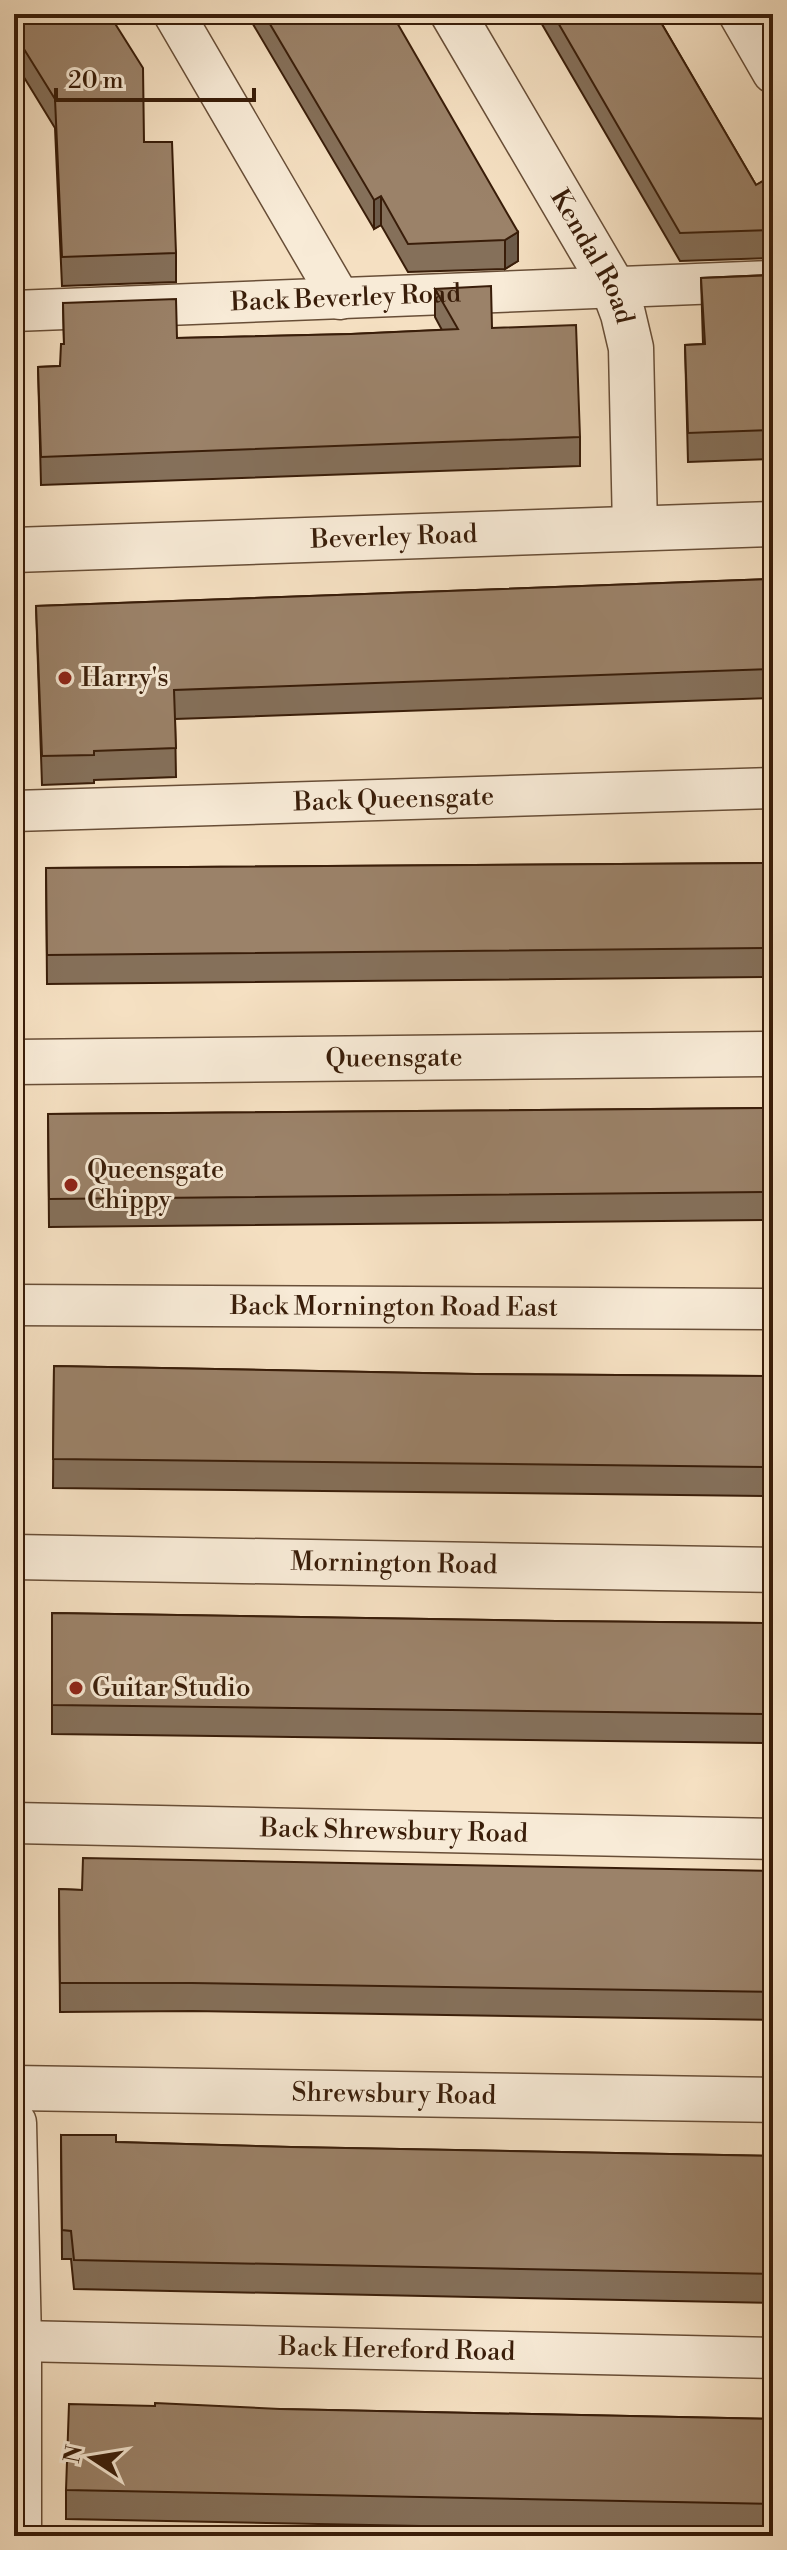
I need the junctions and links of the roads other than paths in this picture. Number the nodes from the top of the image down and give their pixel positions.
1 (174, 14) edge
2 (453, 14) edge
3 (739, 14) edge
4 (773, 73) edge
5 (773, 281) edge
6 (613, 287) junction
7 (340, 299) junction
8 (14, 311) edge
9 (773, 524) edge
10 (635, 528) junction
11 (14, 550) edge
12 (773, 788) edge
13 (14, 811) edge
14 (773, 1054) edge
15 (14, 1062) edge
16 (14, 1305) edge
17 (773, 1309) edge
18 (14, 1557) edge
19 (773, 1570) edge
20 (14, 1823) edge
21 (773, 1839) edge
22 (14, 2088) edge
23 (773, 2100) edge
24 (14, 2123) edge
25 (19, 2341) junction
26 (773, 2358) edge
27 (16, 2468) edge
28 (19, 2536) edge

1 - 7 lane
2 - 6 street, Kendal Road
3 - 4 lane
5 - 6 lane, Back Beverley Road
6 - 7 lane, Back Beverley Road
6 - 10 street, Kendal Road
7 - 8 lane, Back Beverley Road
9 - 10 street, Beverley Road
10 - 11 street, Beverley Road
12 - 13 lane, Back Queensgate
14 - 15 street, Queensgate
16 - 17 lane, Back Mornington Road East
18 - 19 street, Mornington Road
20 - 21 lane, Back Shrewsbury Road
22 - 23 street, Shrewsbury Road
24 - 25 street
25 - 26 lane, Back Hereford Road
25 - 27 street
27 - 28 street

